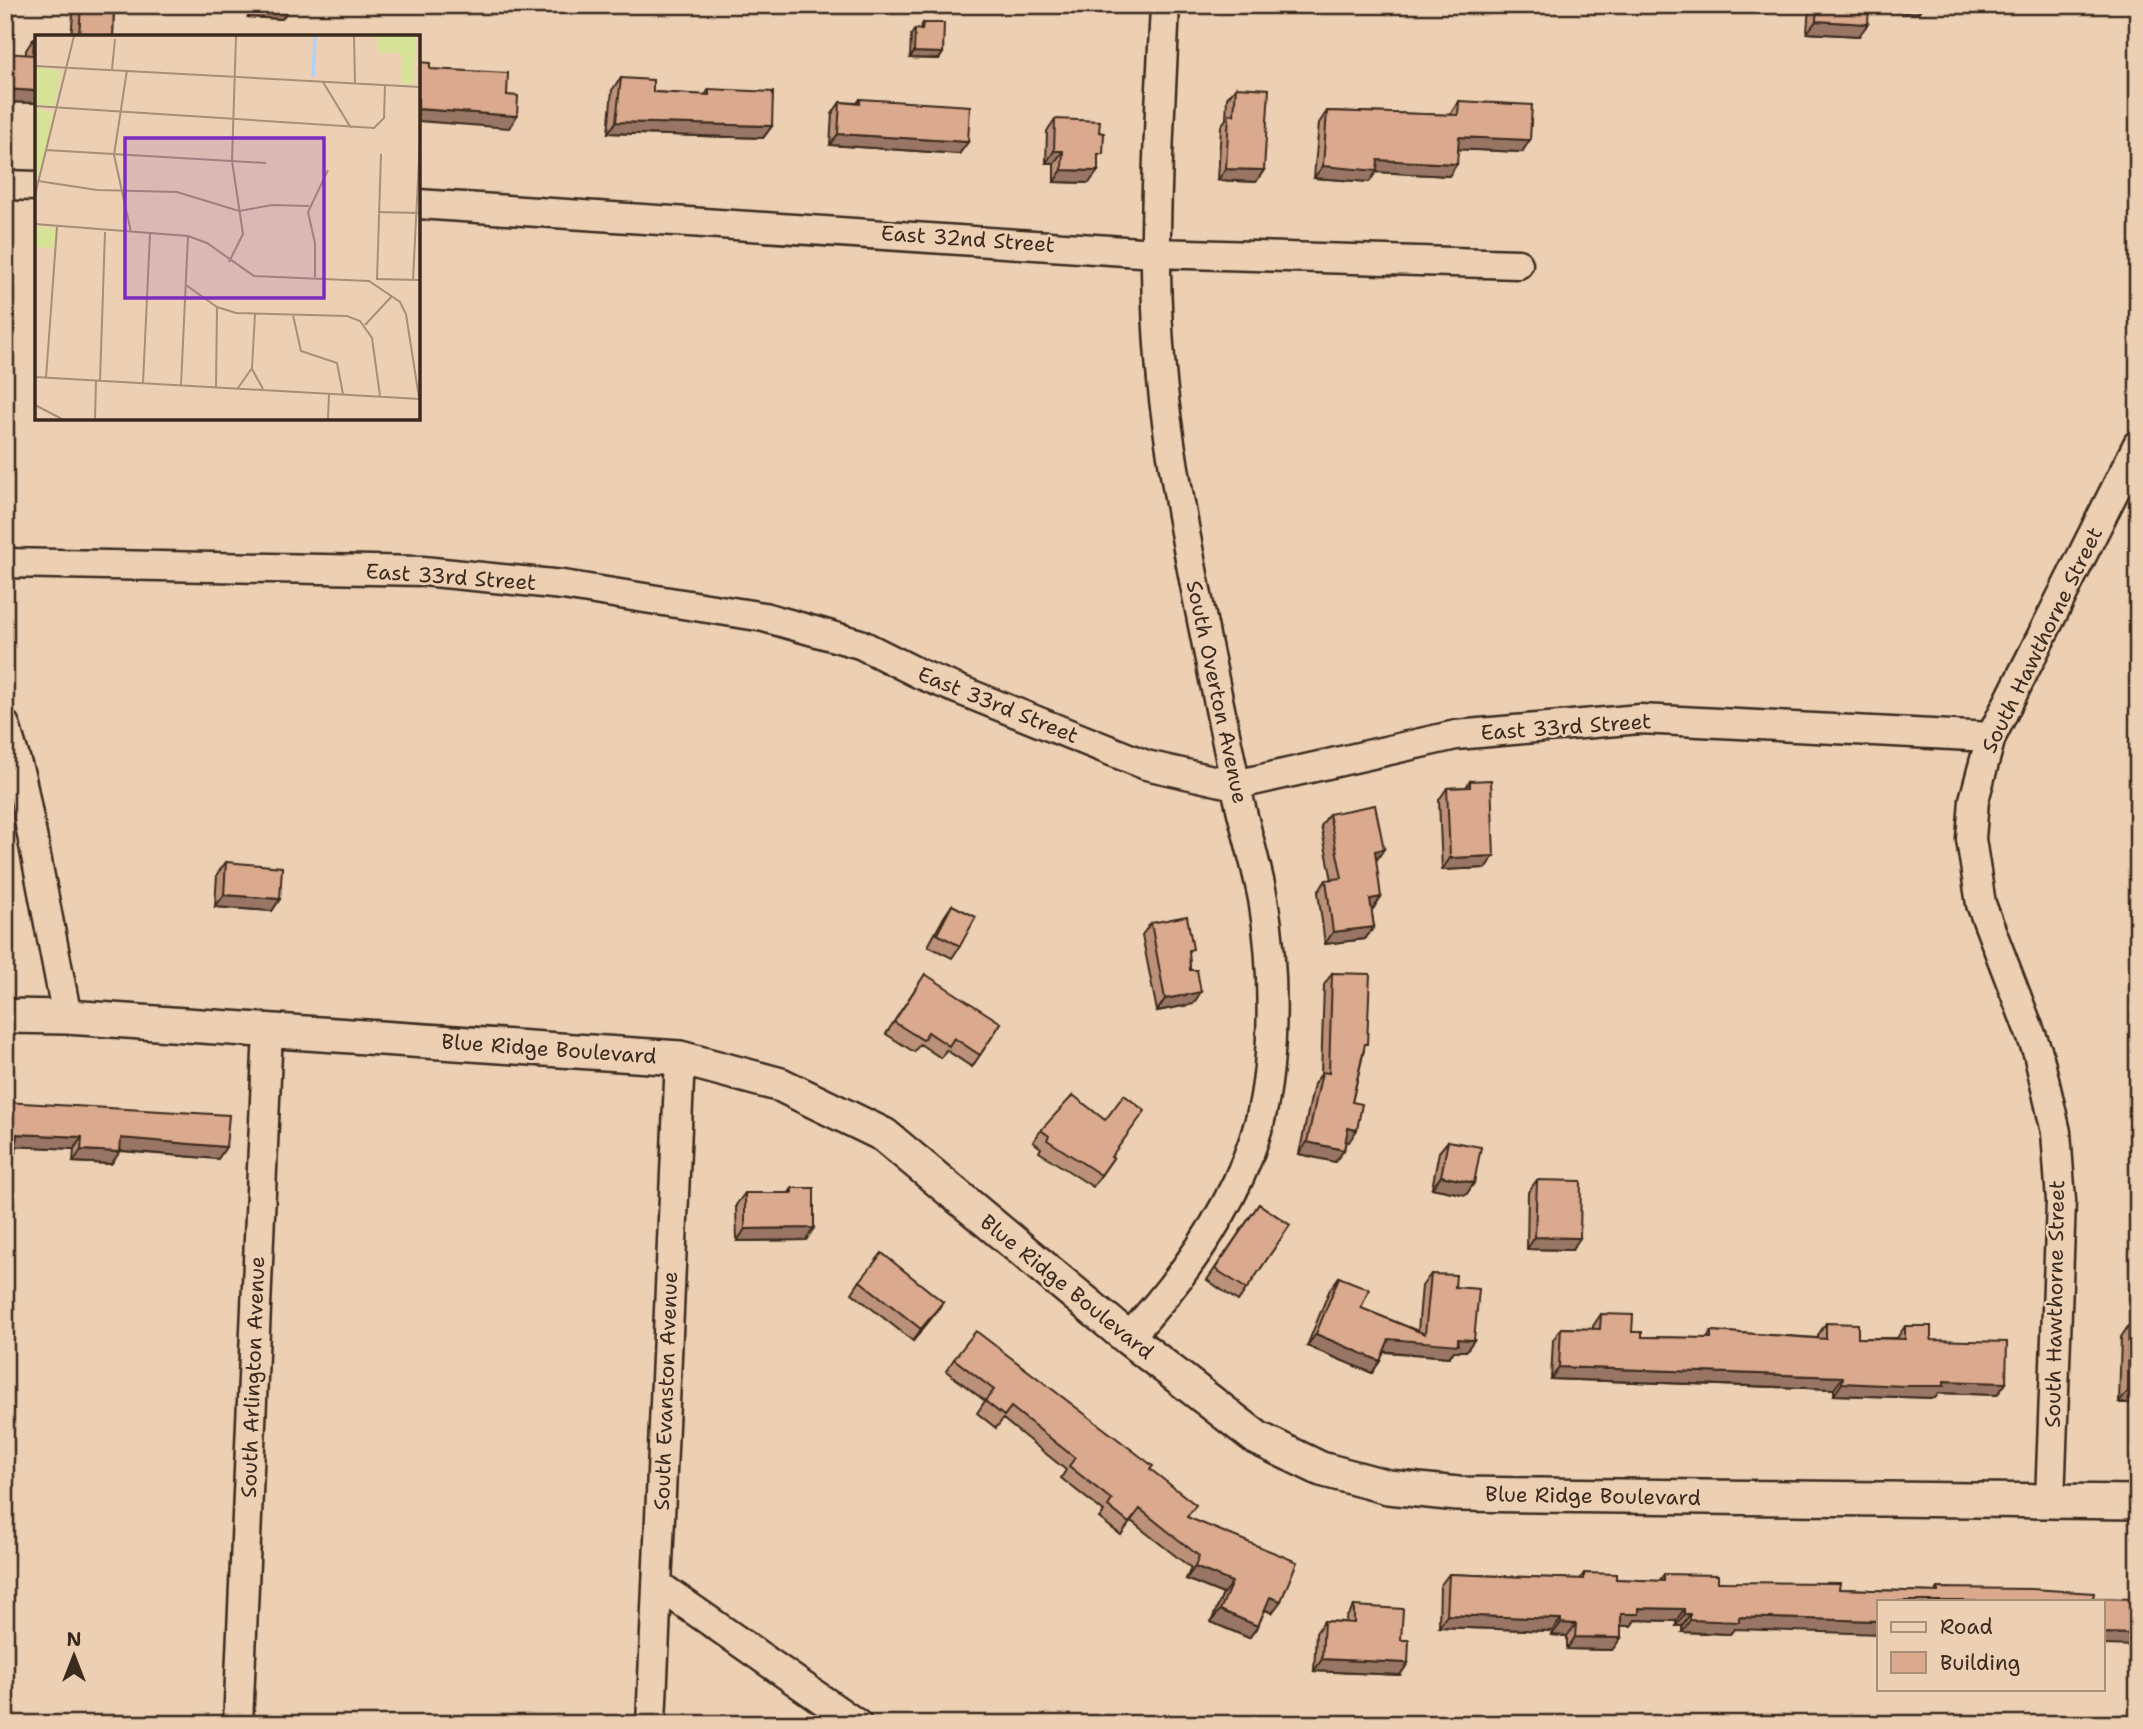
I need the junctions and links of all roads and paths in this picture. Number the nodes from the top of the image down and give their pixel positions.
1 (1165, 5) edge
2 (5, 185) edge
3 (35, 186) edge
4 (420, 204) edge
5 (1155, 253) junction
6 (1518, 264) dead end
7 (2138, 444) edge
8 (5, 563) edge
9 (5, 725) edge
10 (1991, 737) junction
11 (1236, 785) junction
12 (5, 1016) edge
13 (67, 1017) junction
14 (268, 1030) junction
15 (680, 1058) junction
16 (1128, 1338) junction
17 (2050, 1501) junction
18 (2138, 1502) edge
19 (658, 1585) junction
20 (237, 1724) edge
21 (652, 1724) edge
22 (857, 1724) edge

1 - 5 street, South Overton Avenue
2 - 3 street
4 - 5 street, East 32nd Street
5 - 6 street, East 32nd Street
5 - 11 street, South Overton Avenue
7 - 10 street, South Hawthorne Street
8 - 11 street, East 33rd Street
9 - 13 street
10 - 11 street, East 33rd Street
10 - 17 street, South Hawthorne Street
11 - 16 street, South Overton Avenue
12 - 13 street, Blue Ridge Boulevard
13 - 14 street, Blue Ridge Boulevard
14 - 15 street, Blue Ridge Boulevard
14 - 20 street, South Arlington Avenue
15 - 16 street, Blue Ridge Boulevard
15 - 19 street, South Evanston Avenue
16 - 17 street, Blue Ridge Boulevard
17 - 18 street, Blue Ridge Boulevard
19 - 21 street, South Evanston Avenue
19 - 22 street

